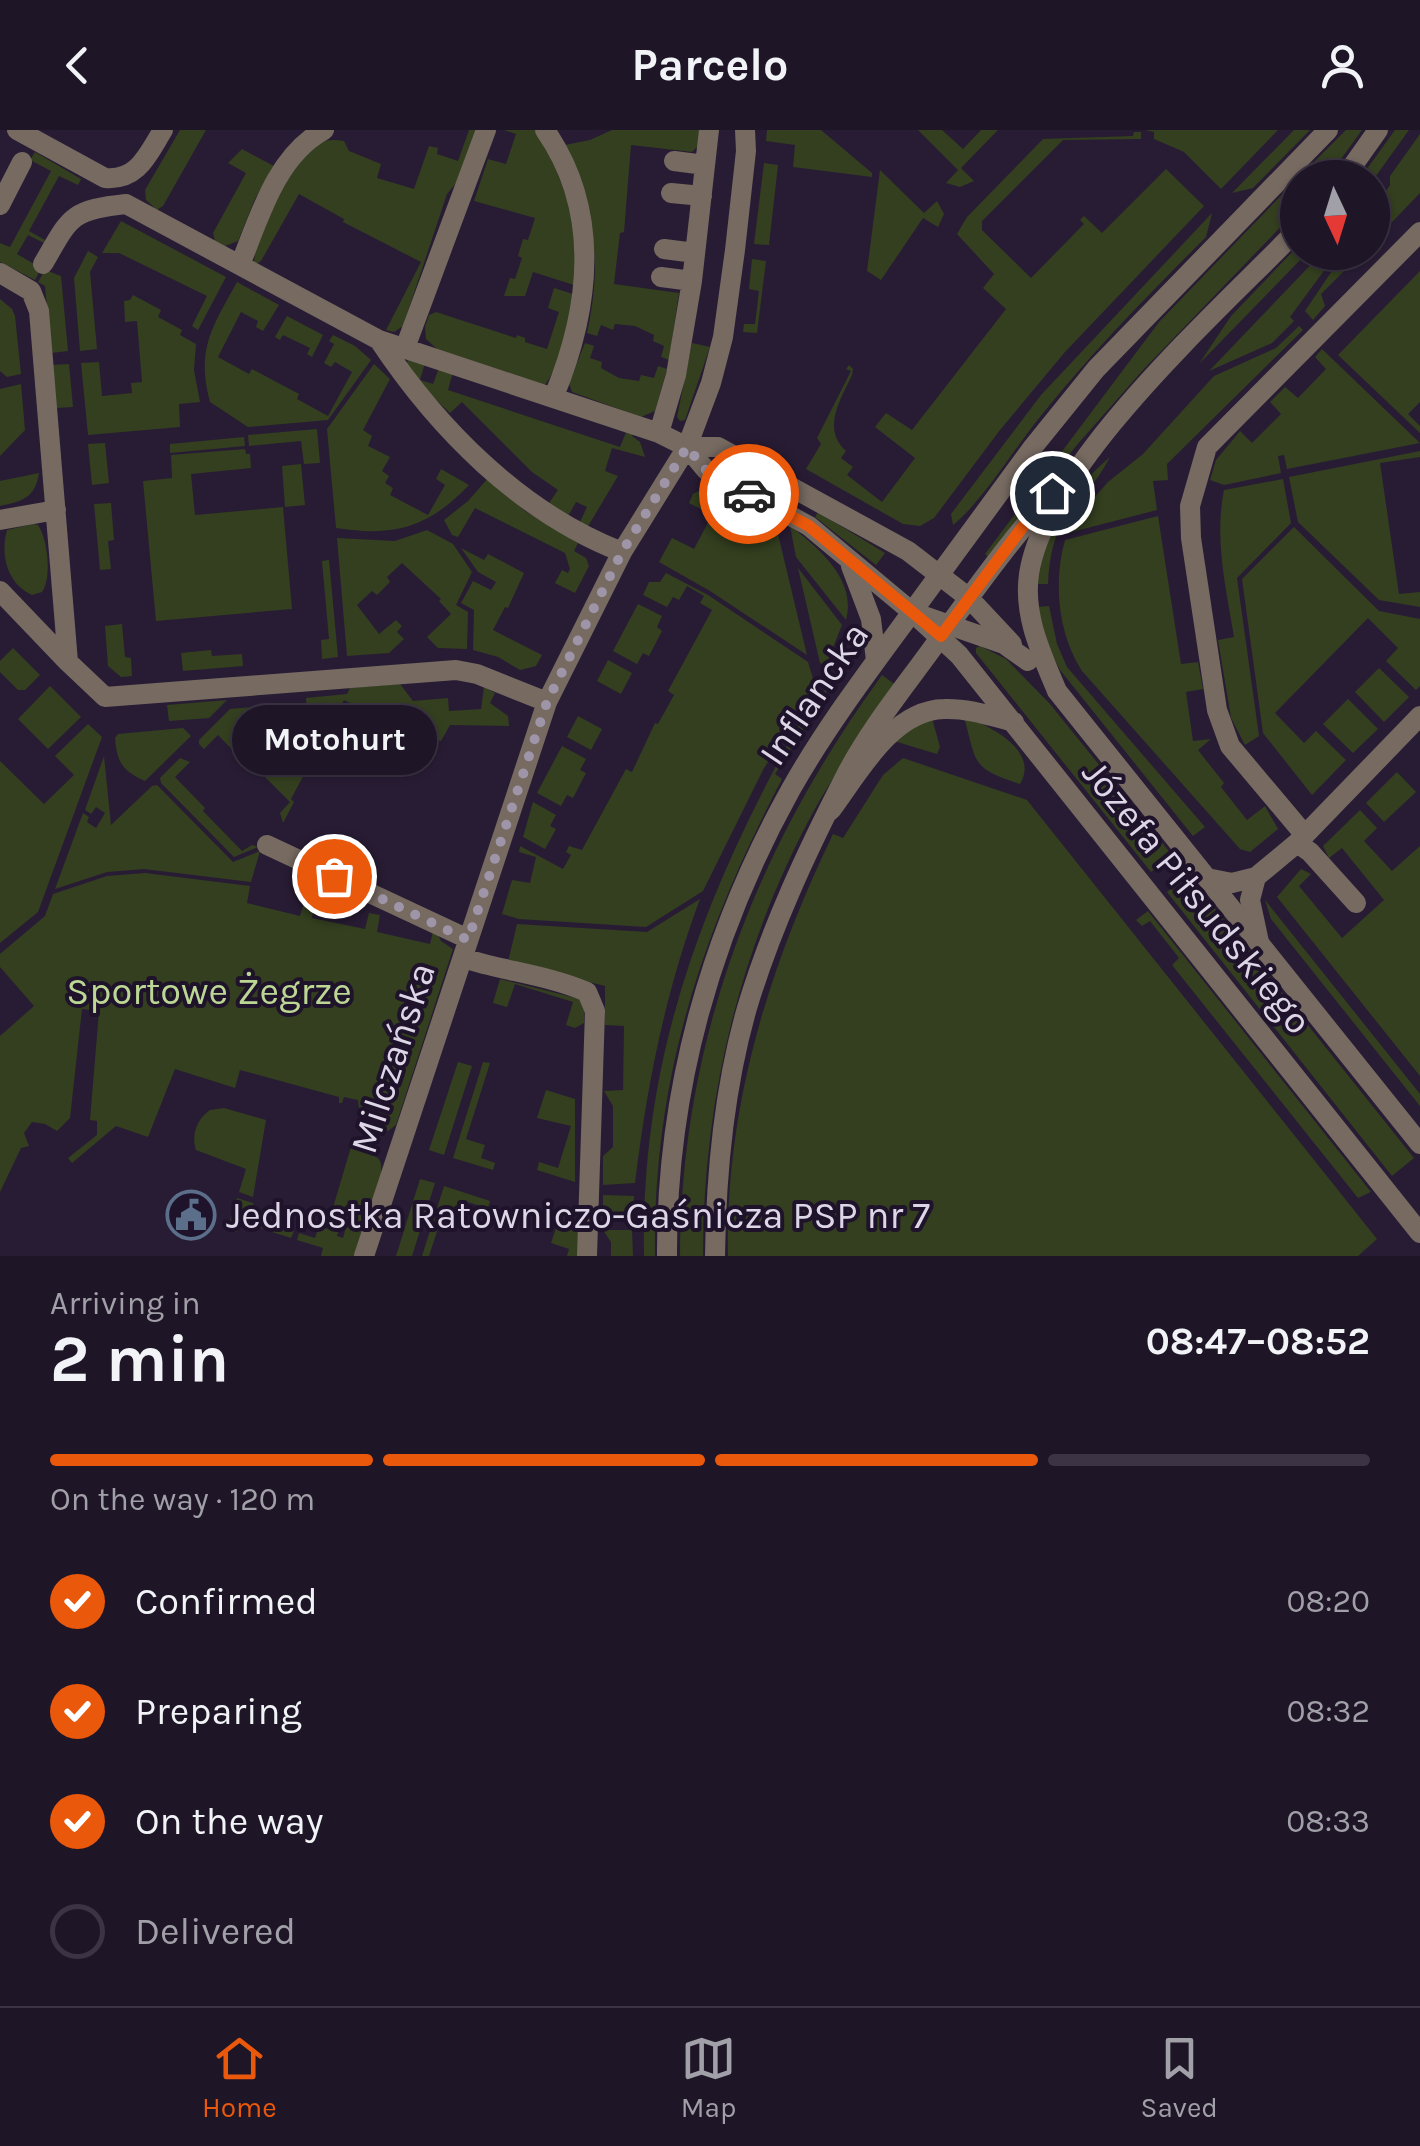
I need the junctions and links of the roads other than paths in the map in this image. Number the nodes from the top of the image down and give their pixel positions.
1 (17, 130) edge
2 (162, 130) edge
3 (324, 130) edge
4 (486, 130) edge
5 (545, 130) edge
6 (709, 130) edge
7 (745, 130) edge
8 (1328, 130) edge
9 (1378, 130) edge
10 (1357, 160) edge
11 (674, 161) dead end
12 (22, 162) dead end
13 (705, 165) junction
14 (671, 193) dead end
15 (702, 196) junction
16 (0, 205) edge
17 (1420, 232) edge
18 (1280, 248) edge
19 (664, 249) dead end
20 (695, 253) junction
21 (43, 264) dead end
22 (240, 266) junction
23 (0, 273) edge
24 (661, 277) dead end
25 (692, 281) junction
26 (378, 340) junction
27 (406, 348) junction
28 (554, 396) junction
29 (659, 433) junction
30 (687, 447) junction
31 (1075, 470) junction
32 (56, 510) junction
33 (0, 520) edge
34 (622, 552) junction
35 (849, 559) junction
36 (940, 573) junction
37 (0, 591) edge
38 (969, 598) junction
39 (912, 612) junction
40 (946, 630) junction
41 (876, 660) junction
42 (1028, 661) junction
43 (68, 662) junction
44 (1056, 690) junction
45 (547, 702) junction
46 (1420, 716) edge
47 (1014, 722) junction
48 (830, 810) junction
49 (1301, 838) junction
50 (267, 845) dead end
51 (1256, 876) junction
52 (1207, 878) junction
53 (1356, 904) dead end
54 (1259, 943) junction
55 (465, 949) junction
56 (1420, 1144) edge
57 (1420, 1232) edge
58 (364, 1256) edge
59 (588, 1256) edge
60 (667, 1256) edge
61 (714, 1256) edge

1 - 2 street
3 - 22 street
4 - 27 street
5 - 28 street
6 - 13 street
7 - 30 street, Milczańska
8 - 36 street, Inflancka
9 - 10 street
11 - 13 street
12 - 16 street
13 - 15 street
14 - 15 street
15 - 20 street
17 - 49 street
18 - 31 street, Inflancka
19 - 20 street
20 - 25 street
21 - 22 street, Józefa Piłsudskiego
22 - 26 street, Józefa Piłsudskiego
23 - 32 street
24 - 25 street
25 - 29 street
26 - 27 street, Józefa Piłsudskiego
26 - 34 street
27 - 28 street, Józefa Piłsudskiego
28 - 29 street, Józefa Piłsudskiego
29 - 30 street, Józefa Piłsudskiego
30 - 34 street, Milczańska
30 - 35 street, Józefa Piłsudskiego
30 - 36 street, Józefa Piłsudskiego
31 - 38 street, Inflancka
31 - 44 street
32 - 33 street
32 - 43 street
34 - 45 street, Milczańska
35 - 39 street, Józefa Piłsudskiego
35 - 41 street
36 - 38 street, Józefa Piłsudskiego
36 - 39 street, Inflancka
37 - 43 street
38 - 40 street, Inflancka
38 - 42 street, Józefa Piłsudskiego
39 - 40 street, Józefa Piłsudskiego
39 - 41 street, Inflancka
40 - 42 street, Józefa Piłsudskiego
40 - 47 street, Józefa Piłsudskiego
40 - 48 street, Inflancka
41 - 60 street, Inflancka
42 - 44 street, Józefa Piłsudskiego
43 - 45 street
44 - 52 street, Józefa Piłsudskiego
45 - 55 street, Milczańska
46 - 49 street
47 - 48 street
47 - 57 street, Józefa Piłsudskiego
48 - 61 street, Inflancka
49 - 51 street
49 - 53 street
50 - 55 street
51 - 52 street
51 - 54 street
52 - 54 street, Józefa Piłsudskiego
54 - 56 street, Józefa Piłsudskiego
55 - 58 street, Milczańska
55 - 59 street

